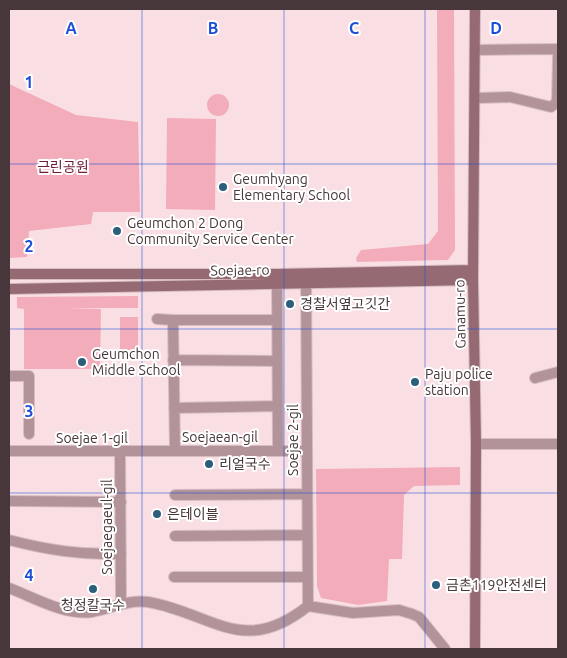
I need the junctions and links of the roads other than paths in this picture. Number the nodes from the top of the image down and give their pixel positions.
1 (475, 9) edge
2 (558, 49) edge
3 (476, 50) junction
4 (558, 56) edge
5 (478, 98) dead end
6 (9, 274) edge
7 (473, 275) junction
8 (277, 278) junction
9 (306, 278) junction
10 (9, 289) edge
11 (157, 319) dead end
12 (173, 320) junction
13 (277, 320) junction
14 (173, 360) junction
15 (277, 361) junction
16 (558, 372) edge
17 (9, 376) edge
18 (535, 378) dead end
19 (278, 406) junction
20 (174, 408) junction
21 (29, 434) dead end
22 (476, 444) junction
23 (558, 444) edge
24 (9, 451) edge
25 (120, 451) junction
26 (175, 451) junction
27 (278, 451) junction
28 (307, 451) junction
29 (307, 494) junction
30 (175, 495) dead end
31 (9, 501) edge
32 (120, 502) junction
33 (308, 535) junction
34 (175, 536) dead end
35 (9, 540) edge
36 (121, 554) junction
37 (308, 577) junction
38 (174, 578) dead end
39 (9, 588) edge
40 (121, 603) junction
41 (308, 606) junction
42 (445, 649) edge
43 (475, 649) edge

1 - 3 street, Ganamu-ro
2 - 3 street
3 - 7 street, Ganamu-ro
4 - 5 street
6 - 8 street
7 - 9 street
7 - 22 street, Ganamu-ro
8 - 9 street
8 - 10 street, Soejae-ro
8 - 13 street, Soejaean-gil
9 - 28 street, Soejae 2-gil
11 - 12 street
12 - 13 street
12 - 14 street, Soejaean-gil
13 - 15 street, Soejaean-gil
14 - 15 street
14 - 20 street, Soejaean-gil
15 - 19 street, Soejaean-gil
16 - 18 street
17 - 21 street
19 - 20 street
19 - 27 street, Soejaean-gil
20 - 26 street, Soejaean-gil
22 - 23 street
22 - 43 street, Ganamu-ro
24 - 25 street, Soejae 1-gil
25 - 26 street, Soejae 1-gil
25 - 32 street, Soejaegaeul-gil
26 - 27 street, Soejaean-gil
27 - 28 street, Soejaean-gil
28 - 29 street, Soejae 2-gil
29 - 30 street
29 - 33 street, Soejae 2-gil
31 - 32 street
32 - 36 street, Soejaegaeul-gil
33 - 34 street
33 - 37 street, Soejae 2-gil
35 - 36 street
36 - 40 street, Soejaegaeul-gil
37 - 38 street
37 - 41 street, Soejae 2-gil
39 - 40 street
40 - 41 street
41 - 42 street

